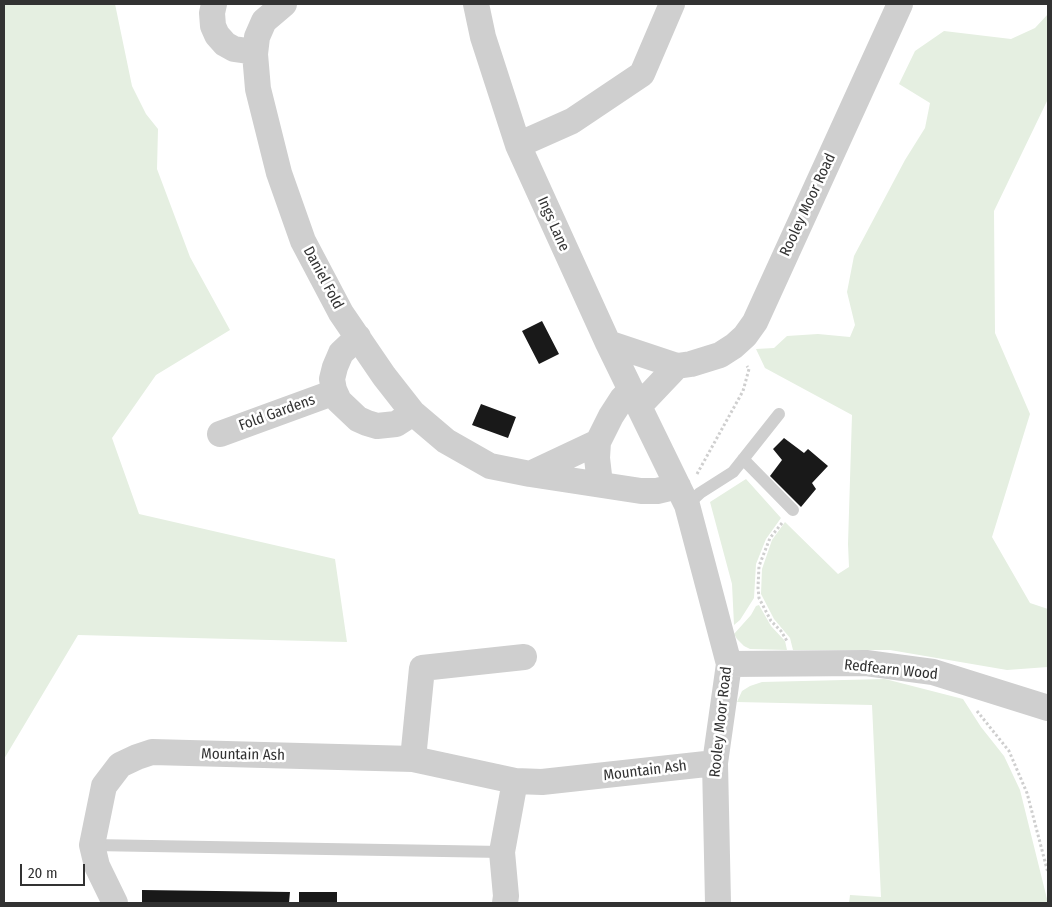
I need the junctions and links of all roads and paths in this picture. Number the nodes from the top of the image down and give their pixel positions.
1 (214, 4) edge
2 (284, 4) edge
3 (476, 4) edge
4 (672, 4) edge
5 (900, 4) edge
6 (255, 52) junction
7 (518, 145) junction
8 (358, 337) junction
9 (608, 342) junction
10 (734, 346) junction
11 (677, 366) junction
12 (335, 392) junction
13 (635, 398) junction
14 (413, 413) junction
15 (779, 414) dead end
16 (220, 434) dead end
17 (653, 434) joint
18 (598, 442) junction
19 (743, 459) junction
20 (530, 474) junction
21 (600, 484) junction
22 (682, 495) junction
23 (793, 510) joint
24 (524, 657) dead end
25 (729, 664) junction
26 (790, 664) junction
27 (964, 681) junction
28 (1048, 708) edge
29 (413, 759) junction
30 (715, 763) junction
31 (515, 781) junction
32 (92, 845) junction
33 (502, 852) junction
34 (1048, 873) edge
35 (115, 903) edge
36 (505, 903) edge
37 (718, 903) edge

1 - 6 street
2 - 6 street, Daniel Fold
3 - 7 street, Ings Lane
4 - 7 street
5 - 10 street, Rooley Moor Road
6 - 8 street, Daniel Fold
7 - 9 street, Ings Lane
8 - 12 street, Fold Gardens
8 - 14 street, Daniel Fold
9 - 11 street
9 - 13 street, Ings Lane
10 - 11 street, Rooley Moor Road
10 - 22 path
11 - 13 street
12 - 14 street, Fold Gardens
12 - 16 street, Fold Gardens
13 - 17 street, Ings Lane
13 - 18 street
14 - 20 street, Daniel Fold
15 - 19 lane
17 - 22 street, Rooley Moor Road
18 - 20 street
18 - 21 street
19 - 22 lane
19 - 23 lane
20 - 21 street, Daniel Fold
21 - 22 street, Daniel Fold
22 - 25 street, Rooley Moor Road
23 - 26 path
24 - 29 street
25 - 26 street, Redfearn Wood
25 - 30 street, Rooley Moor Road
26 - 27 street, Redfearn Wood
27 - 28 street, Redfearn Wood
27 - 34 path
29 - 31 street, Mountain Ash
29 - 32 street, Mountain Ash
30 - 31 street, Mountain Ash
30 - 37 street, Rooley Moor Road
31 - 33 street
32 - 33 lane
32 - 35 street, Mountain Ash
33 - 36 street

